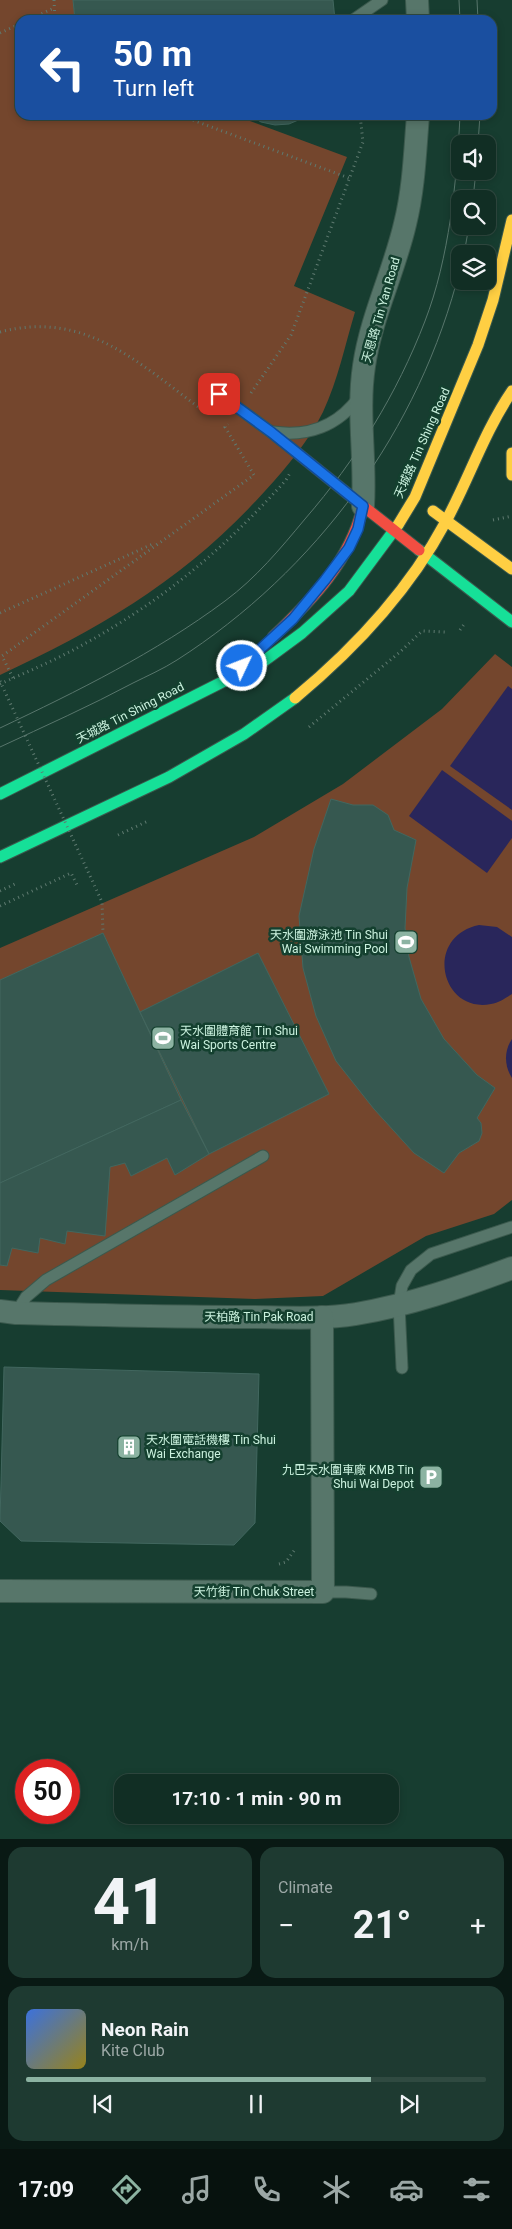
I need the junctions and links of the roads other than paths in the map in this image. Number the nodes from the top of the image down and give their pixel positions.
1 (382, 0) edge
2 (417, 0) edge
3 (360, 15) edge
4 (418, 15) edge
5 (418, 120) edge
6 (512, 220) edge
7 (512, 391) edge
8 (219, 394) dead end
9 (361, 394) junction
10 (271, 432) junction
11 (512, 453) edge
12 (512, 475) edge
13 (414, 496) junction
14 (363, 506) junction
15 (446, 521) junction
16 (394, 531) junction
17 (426, 556) junction
18 (512, 569) edge
19 (512, 622) edge
20 (229, 678) junction
21 (0, 794) edge
22 (0, 857) edge
23 (263, 1156) dead end
24 (512, 1227) edge
25 (512, 1268) edge
26 (399, 1305) junction
27 (8, 1312) edge
28 (322, 1317) junction
29 (402, 1368) dead end
30 (0, 1591) edge
31 (323, 1592) junction
32 (371, 1594) dead end

1 - 3 lane
2 - 4 street
5 - 9 street, 天恩路 Tin Yan Road
6 - 13 main road, 天城路 Tin Shing Road
7 - 15 main road
8 - 10 lane
9 - 10 lane
9 - 14 street, 天恩路 Tin Yan Road
10 - 14 lane
11 - 12 main road
13 - 15 main road
13 - 16 main road, 天城路 Tin Shing Road
14 - 16 main road
14 - 20 main road
15 - 17 main road
15 - 18 main road
16 - 17 main road
16 - 20 main road, 天城路 Tin Shing Road
17 - 19 main road
17 - 22 main road
20 - 21 main road, 天城路 Tin Shing Road
23 - 27 lane
24 - 26 lane
25 - 26 street, 天柏路 Tin Pak Road
26 - 28 street, 天柏路 Tin Pak Road
26 - 29 lane
27 - 28 street, 天柏路 Tin Pak Road
28 - 31 street, 天竹街 Tin Chuk Street
30 - 31 street, 天竹街 Tin Chuk Street
31 - 32 lane

